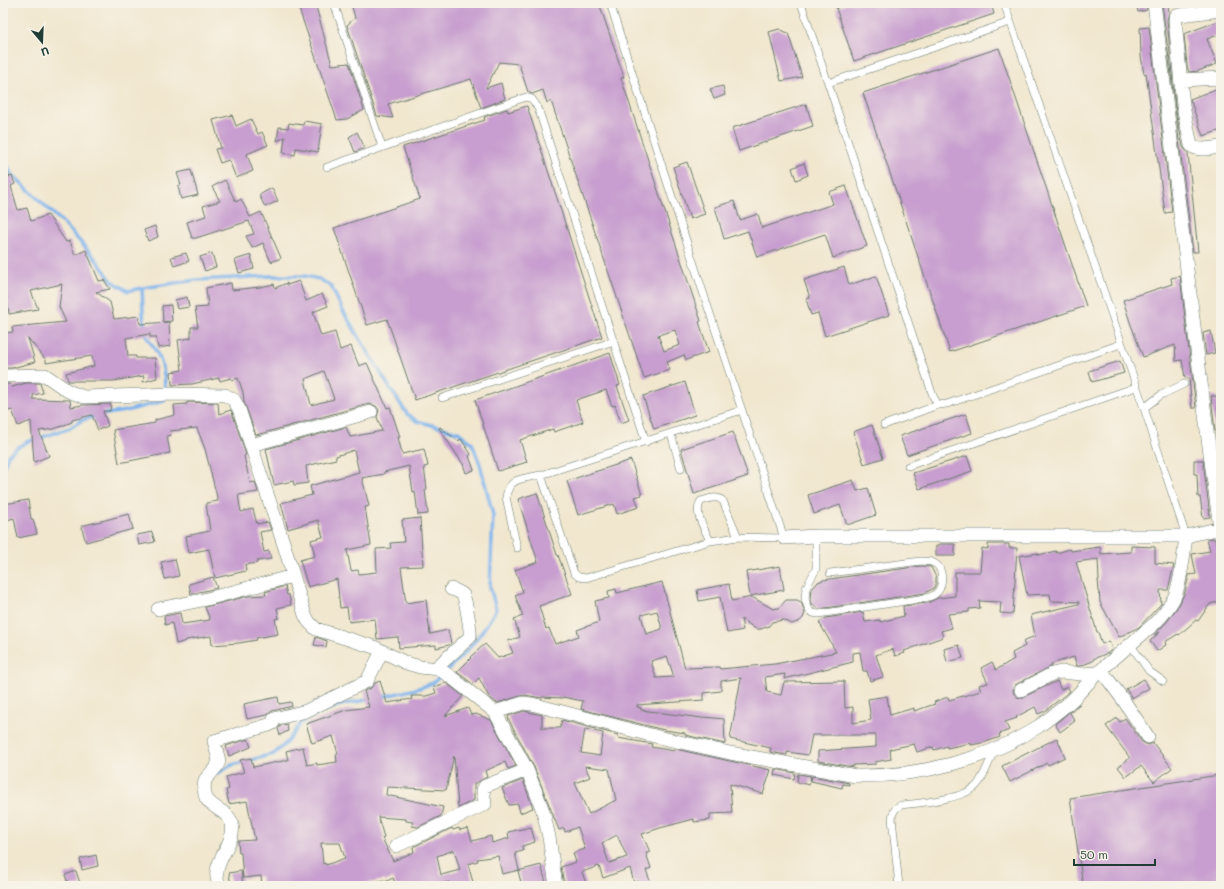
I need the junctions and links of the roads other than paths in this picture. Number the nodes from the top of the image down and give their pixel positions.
1 (334, 3) edge
2 (610, 3) edge
3 (801, 3) edge
4 (1004, 3) edge
5 (1154, 3) edge
6 (1221, 10) edge
7 (1010, 22) junction
8 (1221, 78) edge
9 (1181, 80) junction
10 (828, 83) junction
11 (382, 147) junction
12 (1221, 147) edge
13 (327, 167) dead end
14 (614, 341) junction
15 (1122, 344) junction
16 (3, 376) edge
17 (1184, 384) dead end
18 (1136, 387) junction
19 (442, 398) dead end
20 (938, 405) junction
21 (1144, 408) junction
22 (742, 410) junction
23 (370, 412) dead end
24 (884, 425) dead end
25 (671, 434) junction
26 (646, 442) junction
27 (251, 445) junction
28 (908, 466) dead end
29 (681, 469) dead end
30 (540, 475) junction
31 (1221, 531) edge
32 (816, 536) junction
33 (1186, 536) junction
34 (738, 537) junction
35 (784, 538) junction
36 (710, 541) junction
37 (517, 548) dead end
38 (830, 572) dead end
39 (293, 576) junction
40 (451, 589) dead end
41 (158, 609) dead end
42 (1130, 644) junction
43 (382, 651) junction
44 (437, 669) junction
45 (1099, 672) junction
46 (1163, 681) dead end
47 (1021, 690) dead end
48 (494, 712) junction
49 (1148, 737) dead end
50 (994, 750) junction
51 (526, 770) junction
52 (396, 846) dead end
53 (220, 886) edge
54 (556, 886) edge
55 (899, 886) edge

1 - 11 lane
2 - 22 lane
3 - 10 lane
4 - 7 lane
5 - 31 street
6 - 9 street
7 - 10 lane
7 - 15 lane
8 - 9 street
9 - 12 street
10 - 20 lane
11 - 13 lane
11 - 14 lane
14 - 19 lane
14 - 26 lane
15 - 18 lane
15 - 20 lane
16 - 27 street
17 - 21 lane
18 - 21 lane
18 - 28 lane
20 - 24 lane
21 - 33 lane
22 - 25 lane
22 - 35 lane
23 - 27 street
25 - 26 lane
25 - 29 lane
26 - 30 lane
27 - 39 street
30 - 36 lane
30 - 37 lane
31 - 33 street
32 - 33 street
32 - 35 street
32 - 38 lane
33 - 42 street
34 - 35 lane
34 - 36 lane
34 - 36 lane
39 - 41 street
39 - 43 street
40 - 44 street
42 - 45 street
42 - 46 lane
43 - 44 street
43 - 53 street
44 - 48 street
45 - 47 street
45 - 49 street
45 - 50 street
48 - 50 street
48 - 51 street
50 - 55 lane
51 - 52 street
51 - 54 street

